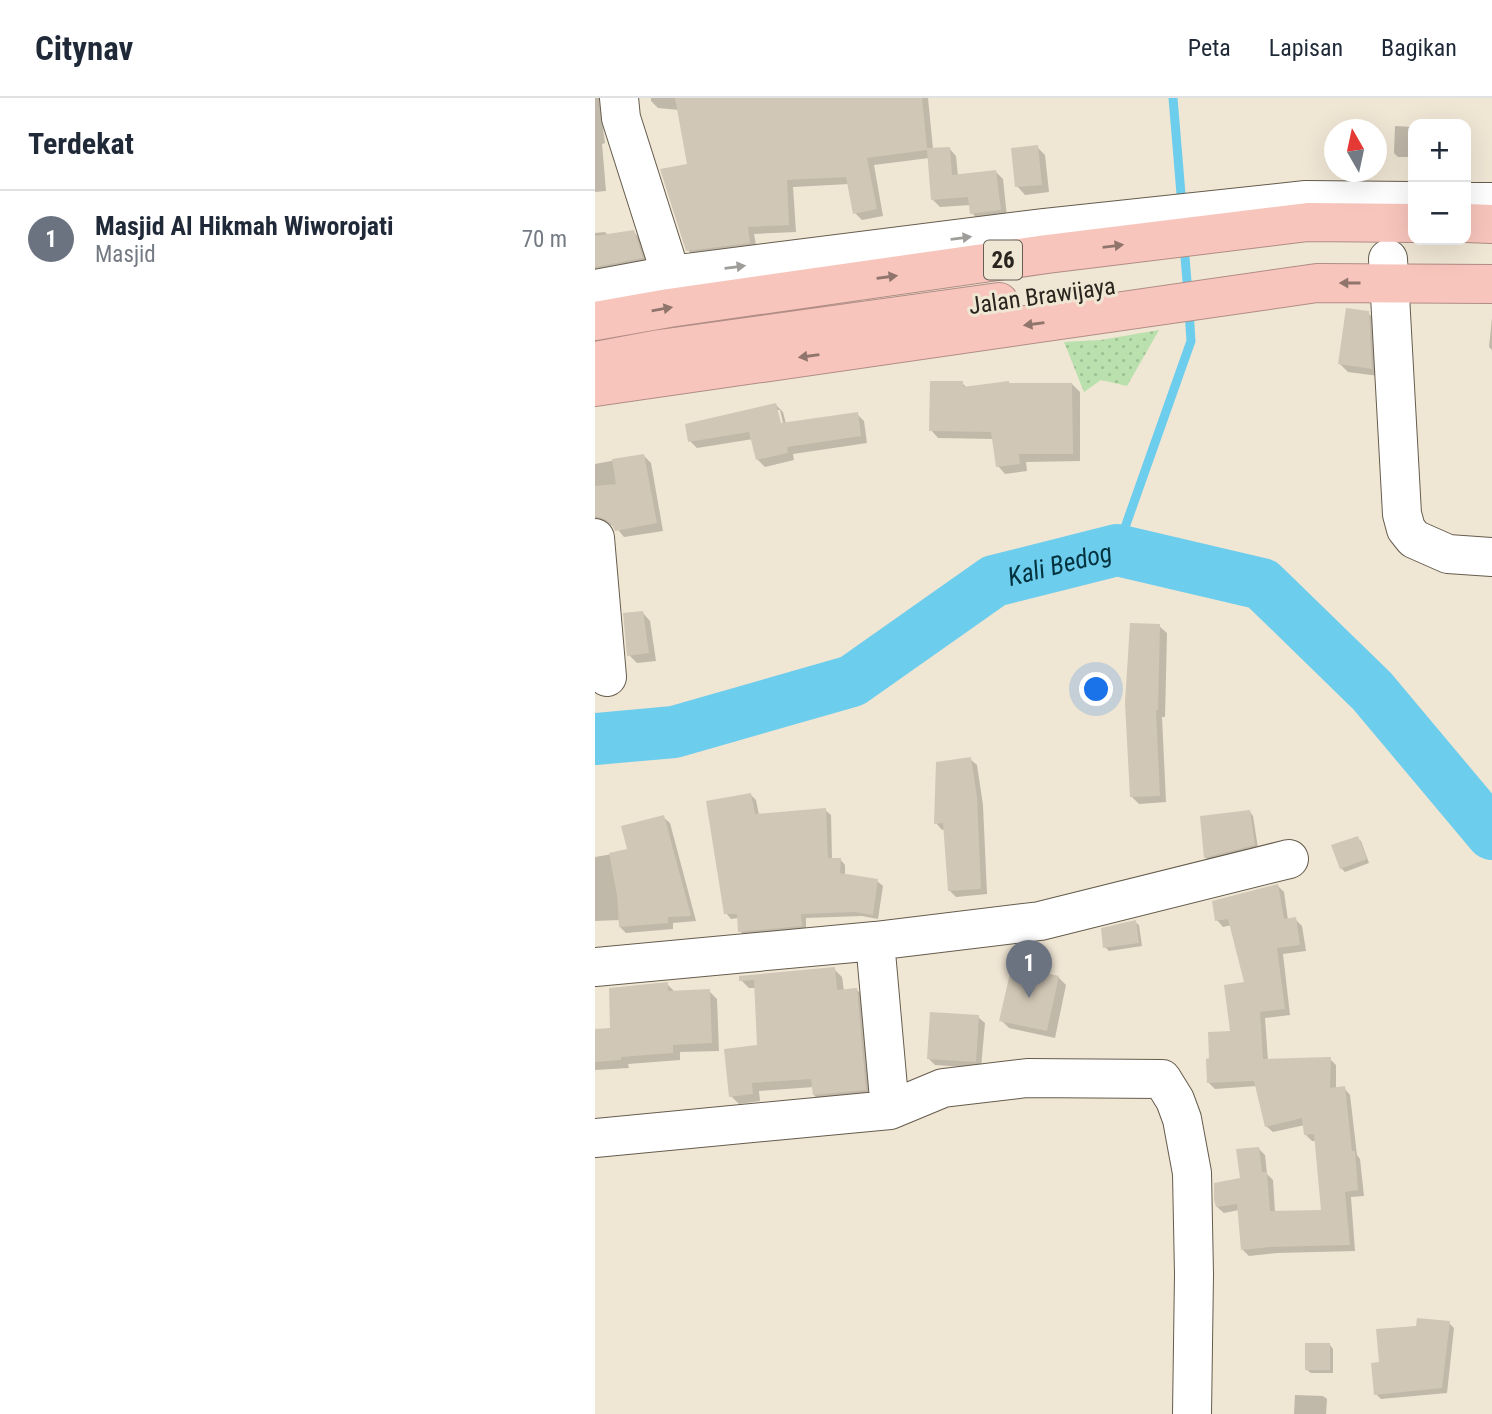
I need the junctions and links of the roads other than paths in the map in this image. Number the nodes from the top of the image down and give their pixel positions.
1 (618, 98) edge
2 (1408, 201) edge
3 (1471, 202) edge
4 (1492, 202) edge
5 (1408, 223) edge
6 (1471, 223) edge
7 (1492, 224) edge
8 (1045, 241) junction
9 (1492, 260) edge
10 (1388, 271) junction
11 (671, 275) junction
12 (844, 283) junction
13 (1492, 284) edge
14 (595, 289) edge
15 (1087, 303) junction
16 (595, 321) edge
17 (850, 323) junction
18 (595, 361) edge
19 (595, 387) edge
20 (595, 538) edge
21 (1492, 557) edge
22 (607, 677) dead end
23 (1289, 859) dead end
24 (875, 941) junction
25 (595, 967) edge
26 (890, 1110) junction
27 (595, 1138) edge
28 (1192, 1414) edge

1 - 11 street
2 - 8 street
3 - 4 street
8 -> 5 highway, Jalan Brawijaya / 26
6 - 7 highway
11 -> 8 street
12 -> 8 highway, Jalan Brawijaya / 26
9 - 10 highway
10 - 13 highway
10 -> 15 highway, Jalan Brawijaya / 26
10 - 21 street
11 - 14 street
16 -> 12 highway, Jalan Brawijaya / 26
12 - 17 highway
15 - 17 highway, Jalan Brawijaya / 26
15 -> 19 highway
17 - 18 highway, Jalan Brawijaya / 26
20 - 22 street
23 - 24 street
24 - 25 street
24 - 26 street
26 - 27 street
26 - 28 street

